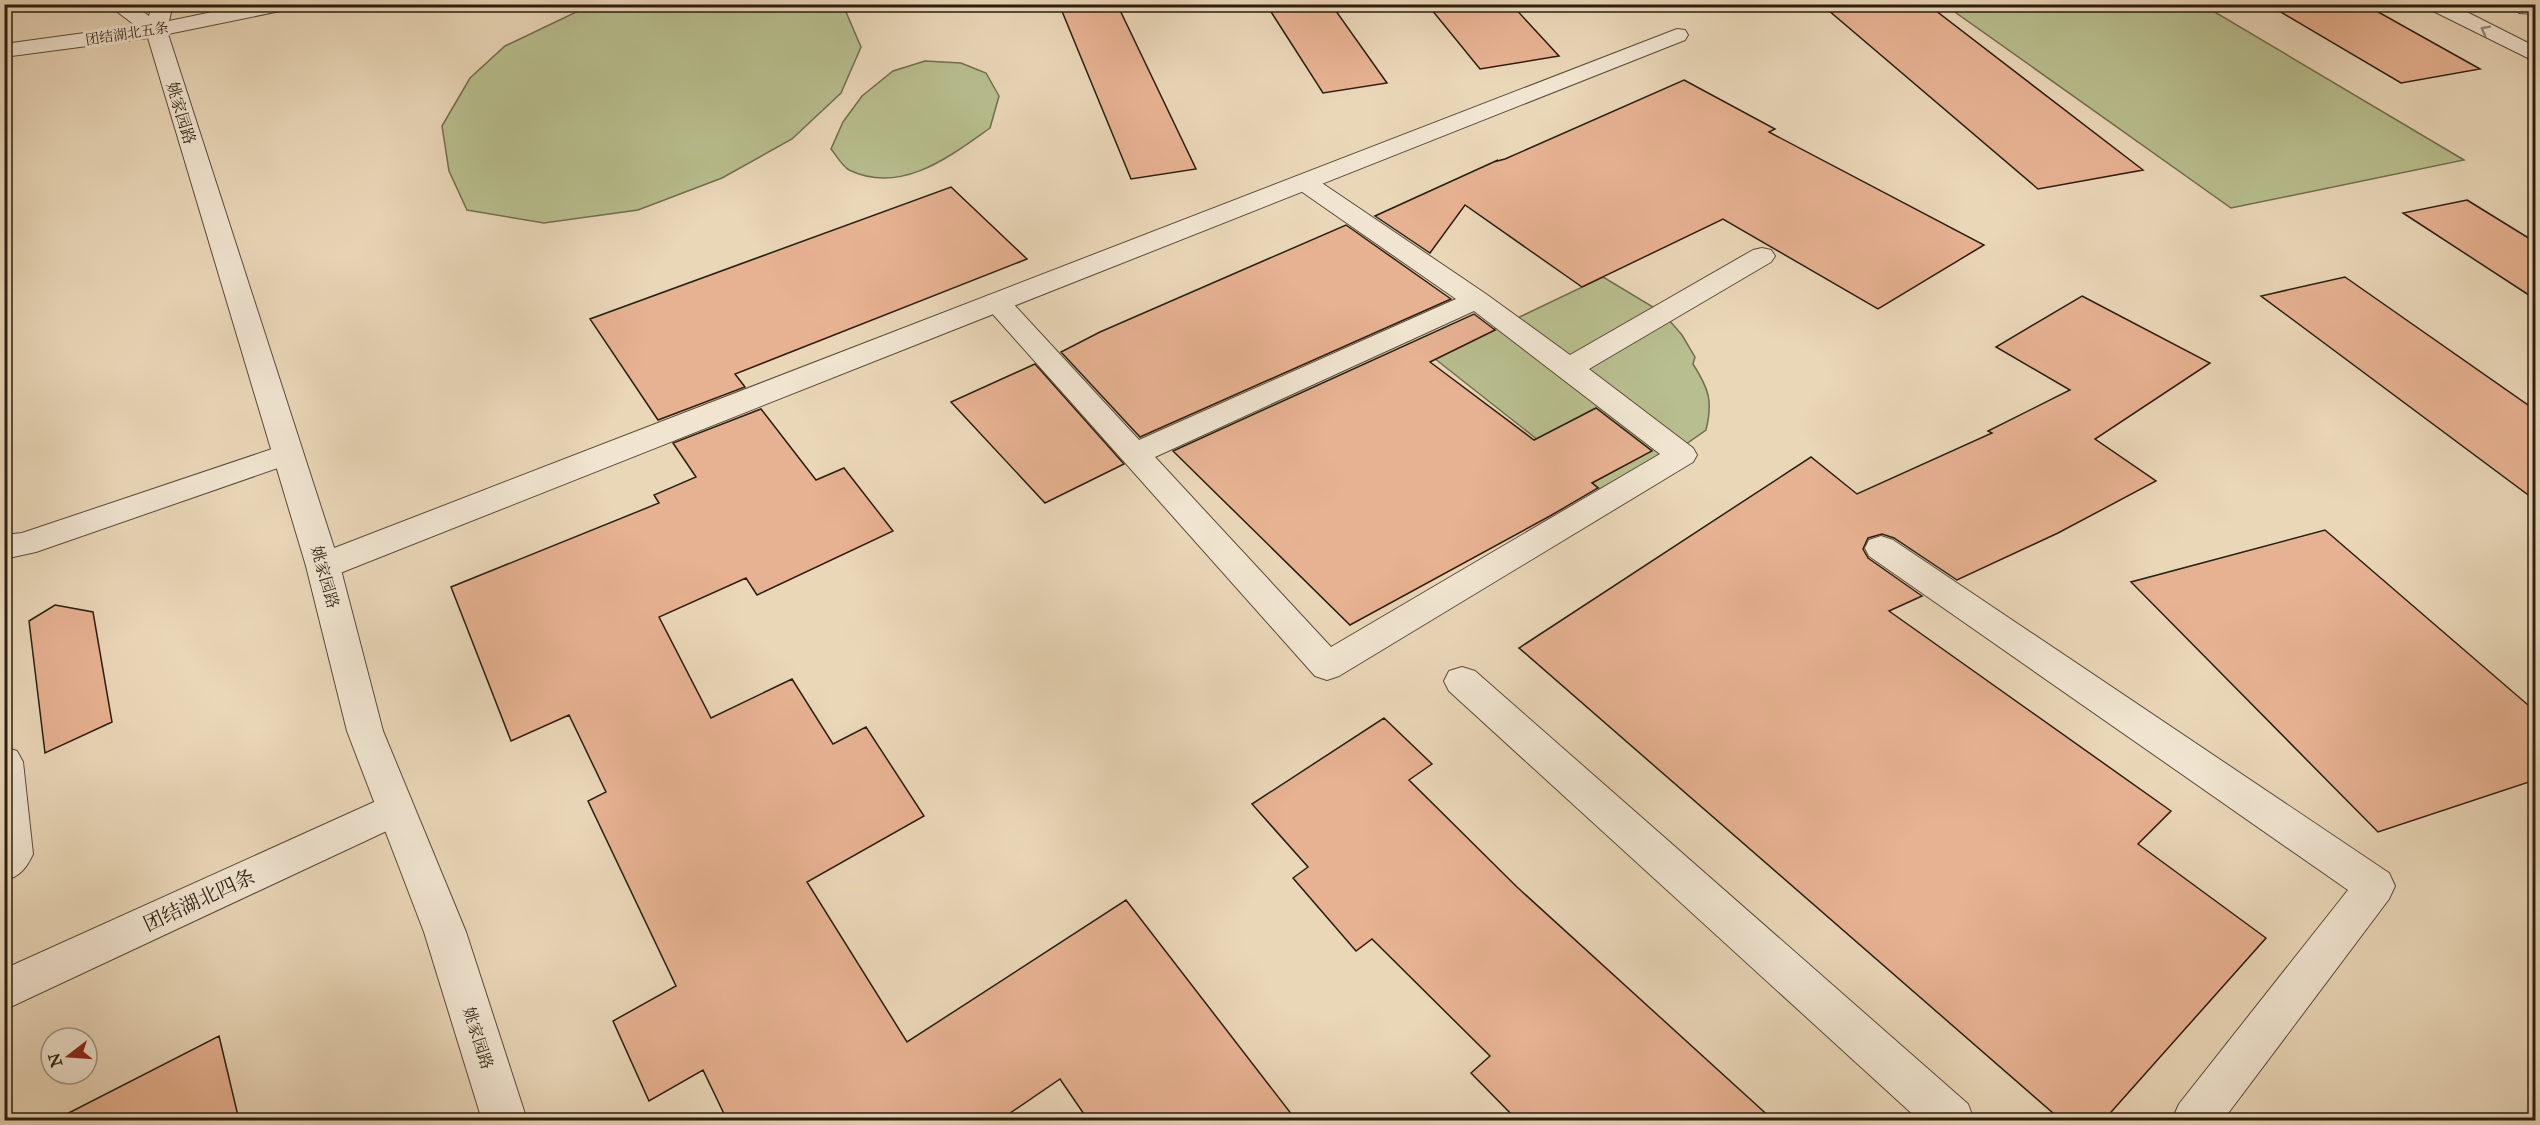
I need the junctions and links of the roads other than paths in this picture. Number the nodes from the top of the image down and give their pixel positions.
1 (117, 4) edge
2 (285, 4) edge
3 (2434, 4) edge
4 (159, 17) edge
5 (1677, 35) dead end
6 (4, 51) edge
7 (2535, 56) edge
8 (1304, 182) junction
9 (1762, 256) dead end
10 (1476, 300) junction
11 (996, 302) junction
12 (1569, 368) junction
13 (286, 454) junction
14 (1135, 454) junction
15 (4, 548) edge
16 (1881, 548) dead end
17 (324, 566) junction
18 (1462, 681) dead end
19 (4, 762) edge
20 (394, 809) junction
21 (4, 864) edge
22 (4, 990) edge
23 (505, 1120) edge
24 (1952, 1120) edge
25 (2196, 1120) edge

1 - 4 street
2 - 4 street, 团结湖北五条
7 -> 3 street
4 - 6 street, 团结湖北五条
4 - 13 street, 姚家园路
5 - 8 street
8 - 10 street
8 - 11 street
9 - 12 street
10 - 12 street
10 - 14 street
11 - 14 street
11 - 17 street
12 - 14 street
13 - 15 street
13 - 17 street, 姚家园路
16 - 25 street
17 - 20 street, 姚家园路
18 - 24 street
19 - 21 street
20 - 22 street, 团结湖北四条
20 - 23 street, 姚家园路

